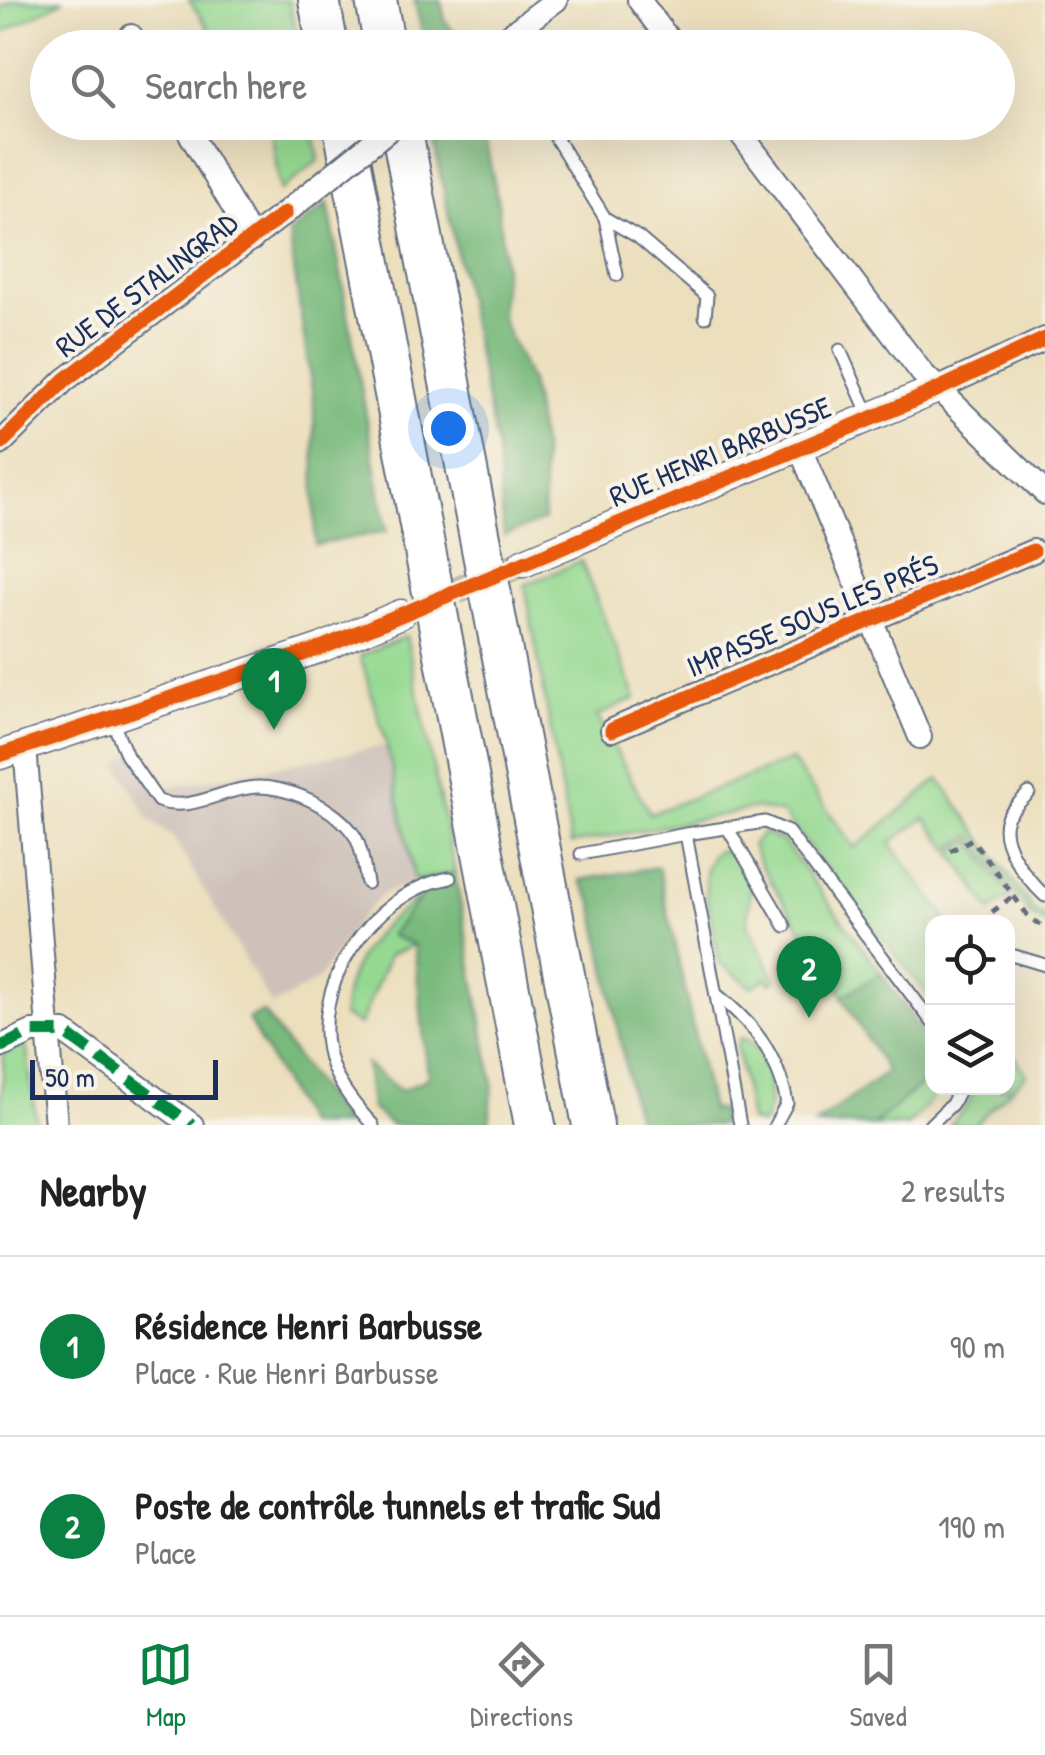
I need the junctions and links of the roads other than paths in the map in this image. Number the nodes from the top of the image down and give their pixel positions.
1 (318, 0) edge
2 (376, 0) edge
3 (556, 0) edge
4 (639, 0) edge
5 (324, 30) edge
6 (382, 30) edge
7 (518, 30) edge
8 (662, 30) edge
9 (194, 140) edge
10 (346, 140) edge
11 (377, 140) edge
12 (402, 140) edge
13 (557, 140) edge
14 (746, 140) edge
15 (605, 218) junction
16 (252, 239) junction
17 (617, 275) dead end
18 (704, 317) dead end
19 (1045, 339) edge
20 (840, 350) dead end
21 (937, 389) junction
22 (871, 419) junction
23 (0, 444) edge
24 (800, 448) junction
25 (1045, 493) edge
26 (1033, 551) dead end
27 (523, 563) tunnel mouth
28 (401, 614) tunnel mouth
29 (870, 619) junction
30 (111, 718) junction
31 (612, 730) dead end
32 (920, 737) dead end
33 (13, 751) edge
34 (1030, 793) dead end
35 (727, 827) junction
36 (686, 834) junction
37 (580, 854) dead end
38 (450, 878) dead end
39 (367, 884) dead end
40 (1045, 896) edge
41 (786, 926) dead end
42 (1015, 956) edge
43 (1045, 965) edge
44 (716, 994) junction
45 (925, 1013) edge
46 (49, 1031) junction
47 (0, 1046) edge
48 (956, 1095) edge
49 (56, 1125) edge
50 (192, 1125) edge
51 (373, 1125) edge
52 (535, 1125) edge
53 (593, 1125) edge
54 (740, 1125) edge
55 (775, 1125) edge
56 (930, 1125) edge

1 - 5 highway
2 - 6 highway
3 - 7 street
4 - 8 street
9 - 16 street
10 - 52 highway
11 - 16 street, RUE DE STALINGRAD, bridge
12 - 53 highway
13 - 15 lane
14 - 21 street
15 - 17 lane
15 - 18 lane
16 - 23 street, RUE DE STALINGRAD
19 - 21 street
20 - 22 lane
21 - 22 street, RUE HENRI BARBUSSE
21 - 25 street
22 - 24 street, RUE HENRI BARBUSSE
24 - 27 street, RUE HENRI BARBUSSE
24 - 29 street, IMPASSE SOUS LES PRÉS
26 - 29 street, IMPASSE SOUS LES PRÉS
28 - 30 street
29 - 31 street, IMPASSE SOUS LES PRÉS
29 - 32 street, IMPASSE SOUS LES PRÉS
30 - 33 street
30 - 39 lane
33 - 46 street
34 - 40 lane
35 - 36 lane
35 - 41 lane
35 - 45 lane
36 - 37 lane
36 - 44 lane
38 - 51 lane
42 - 43 lane
44 - 54 lane
44 - 55 lane
46 - 47 street
46 - 49 street
46 - 50 street
48 - 56 lane

